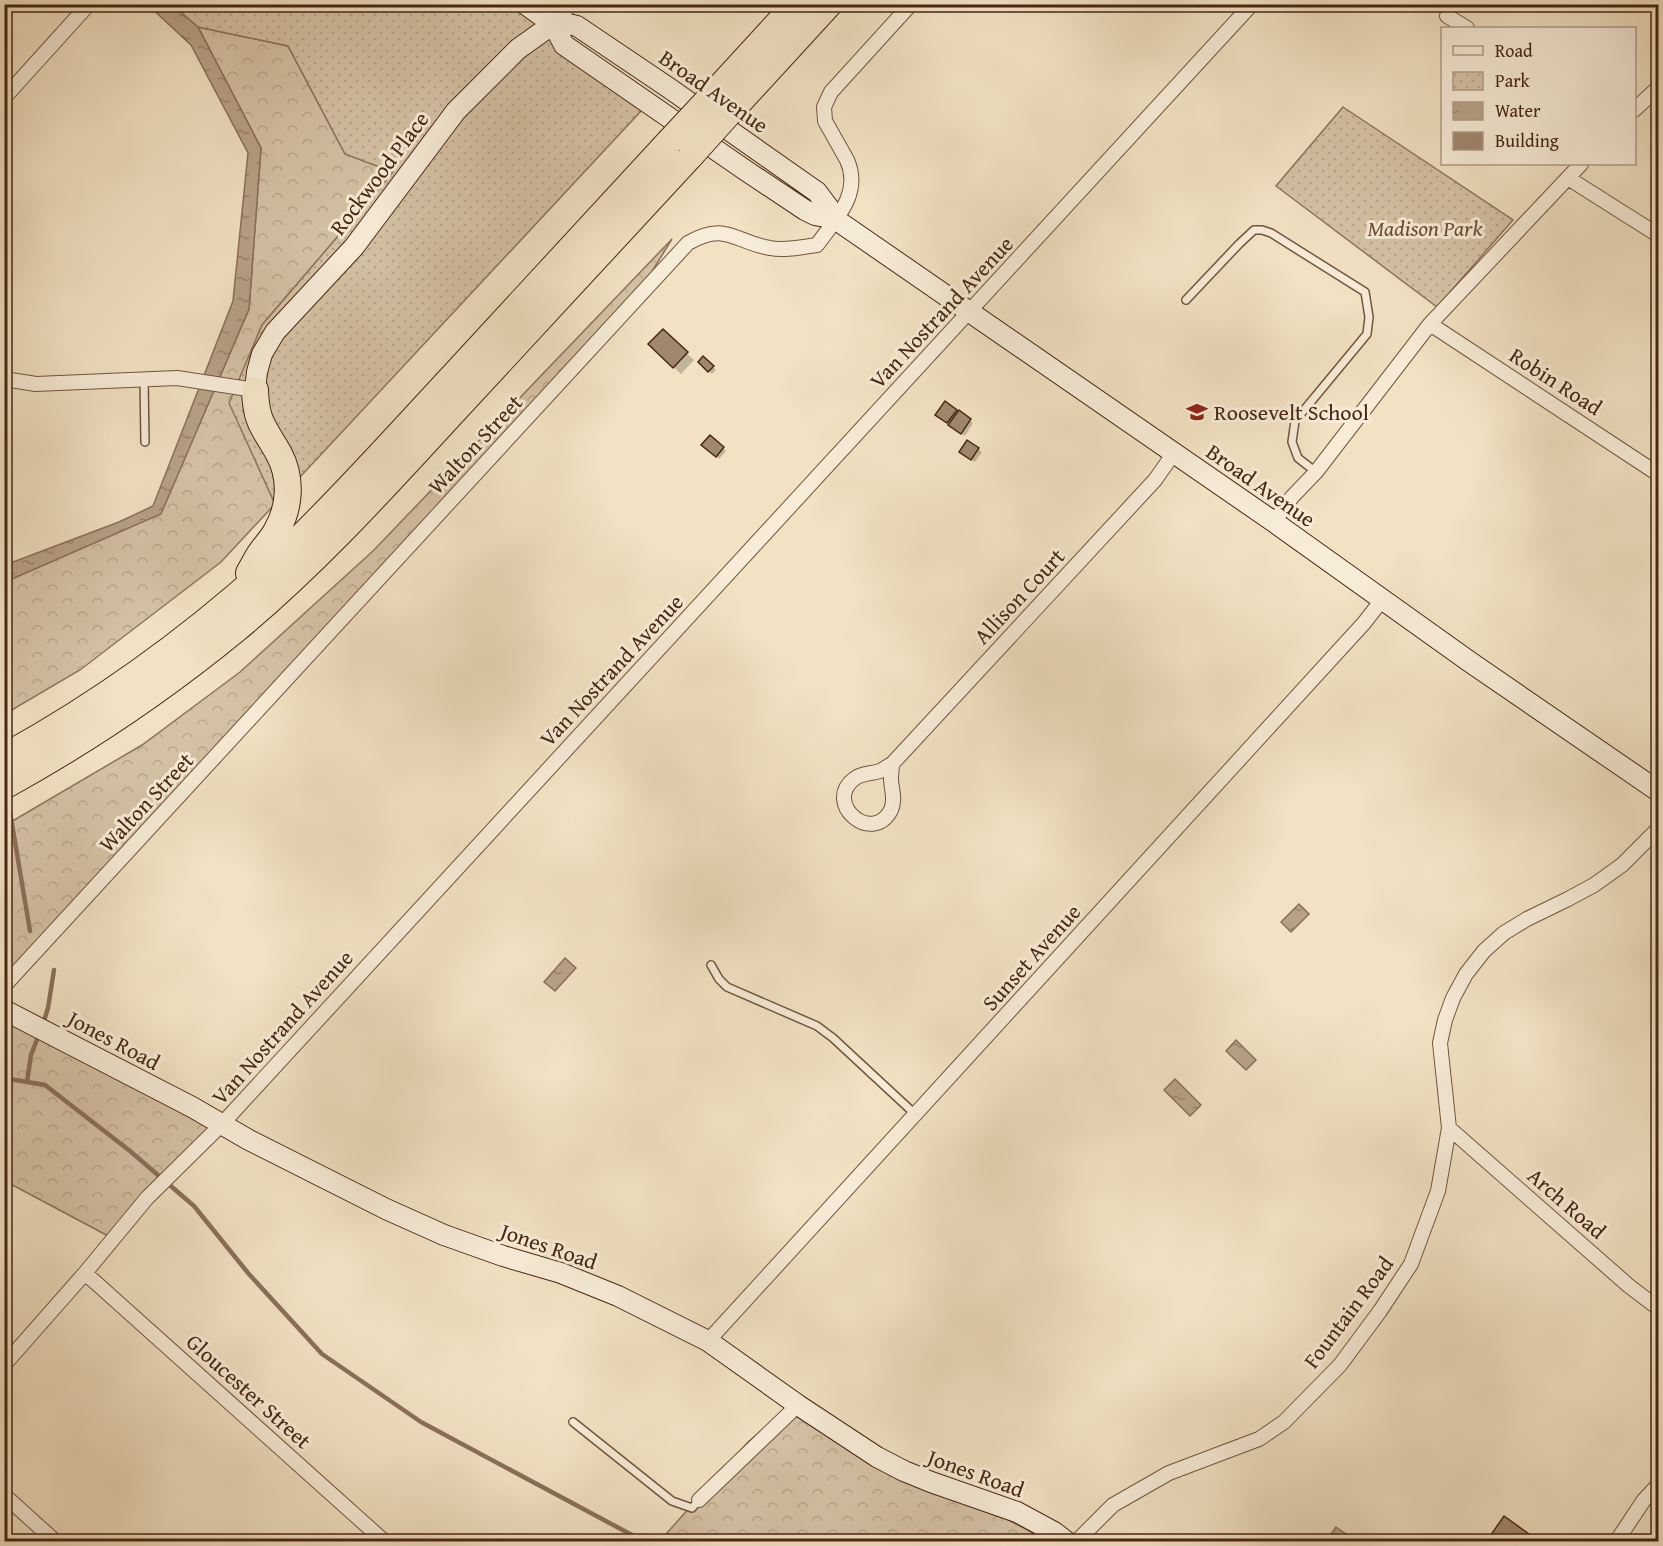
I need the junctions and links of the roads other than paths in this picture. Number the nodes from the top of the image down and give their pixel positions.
1 (89, 4) edge
2 (525, 4) edge
3 (571, 4) edge
4 (796, 4) edge
5 (829, 4) edge
6 (911, 4) edge
7 (1252, 4) edge
8 (1447, 16) dead end
9 (553, 24) junction
10 (1465, 27) edge
11 (1659, 88) edge
12 (4, 98) edge
13 (719, 106) junction
14 (1636, 109) edge
15 (1580, 165) edge
16 (1568, 178) junction
17 (835, 219) junction
18 (1659, 235) edge
19 (1186, 300) dead end
20 (970, 312) junction
21 (1430, 324) junction
22 (4, 379) edge
23 (144, 379) junction
24 (245, 389) junction
25 (145, 442) dead end
26 (1174, 453) junction
27 (1316, 472) junction
28 (1659, 474) edge
29 (1274, 522) junction
30 (236, 597) junction
31 (1382, 600) junction
32 (4, 757) edge
33 (892, 764) junction
34 (4, 786) edge
35 (1659, 791) edge
36 (1659, 829) edge
37 (711, 965) dead end
38 (4, 986) edge
39 (4, 1010) edge
40 (916, 1115) junction
41 (222, 1124) junction
42 (1449, 1128) junction
43 (86, 1273) junction
44 (1659, 1308) edge
45 (708, 1341) junction
46 (4, 1365) edge
47 (798, 1405) junction
48 (573, 1422) dead end
49 (1659, 1485) edge
50 (4, 1496) edge
51 (699, 1500) joint
52 (56, 1542) edge
53 (385, 1542) edge
54 (1067, 1542) edge
55 (1076, 1542) edge
56 (1616, 1542) edge

1 - 12 street
2 - 9 street, Broad Avenue
3 - 9 street, Rockwood Place
4 - 13 highway
5 - 13 highway
6 - 17 street, Walton Street
7 - 20 street, Van Nostrand Avenue
8 - 10 street
9 - 17 street, Broad Avenue
9 - 24 street, Rockwood Place
11 - 14 street
13 - 30 highway, bridge
13 - 34 highway, bridge
15 - 16 street
16 - 18 street
16 - 21 street
17 - 20 street, Broad Avenue
17 - 38 street, Walton Street
19 - 27 lane
20 - 26 street, Broad Avenue
20 - 41 street, Van Nostrand Avenue
21 - 27 street
21 - 28 street, Robin Road
22 - 23 street
23 - 24 street
23 - 25 lane
24 - 30 highway
26 - 29 street, Broad Avenue
26 - 33 street, Allison Court
27 - 29 street
29 - 31 street, Broad Avenue
30 - 32 highway
31 - 35 street, Broad Avenue
31 - 40 street, Sunset Avenue
33 - 33 street, Allison Court
36 - 42 street, Fountain Road
37 - 40 lane
39 - 41 street, Jones Road
40 - 45 street, Sunset Avenue
41 - 43 street, Van Nostrand Avenue
41 - 45 street, Jones Road
42 - 44 street, Arch Road
42 - 55 street, Fountain Road
43 - 46 street, Van Nostrand Avenue
43 - 53 street, Gloucester Street
45 - 47 street, Jones Road
47 - 51 street
47 - 54 street, Jones Road
48 - 51 lane
49 - 56 street
50 - 52 street

